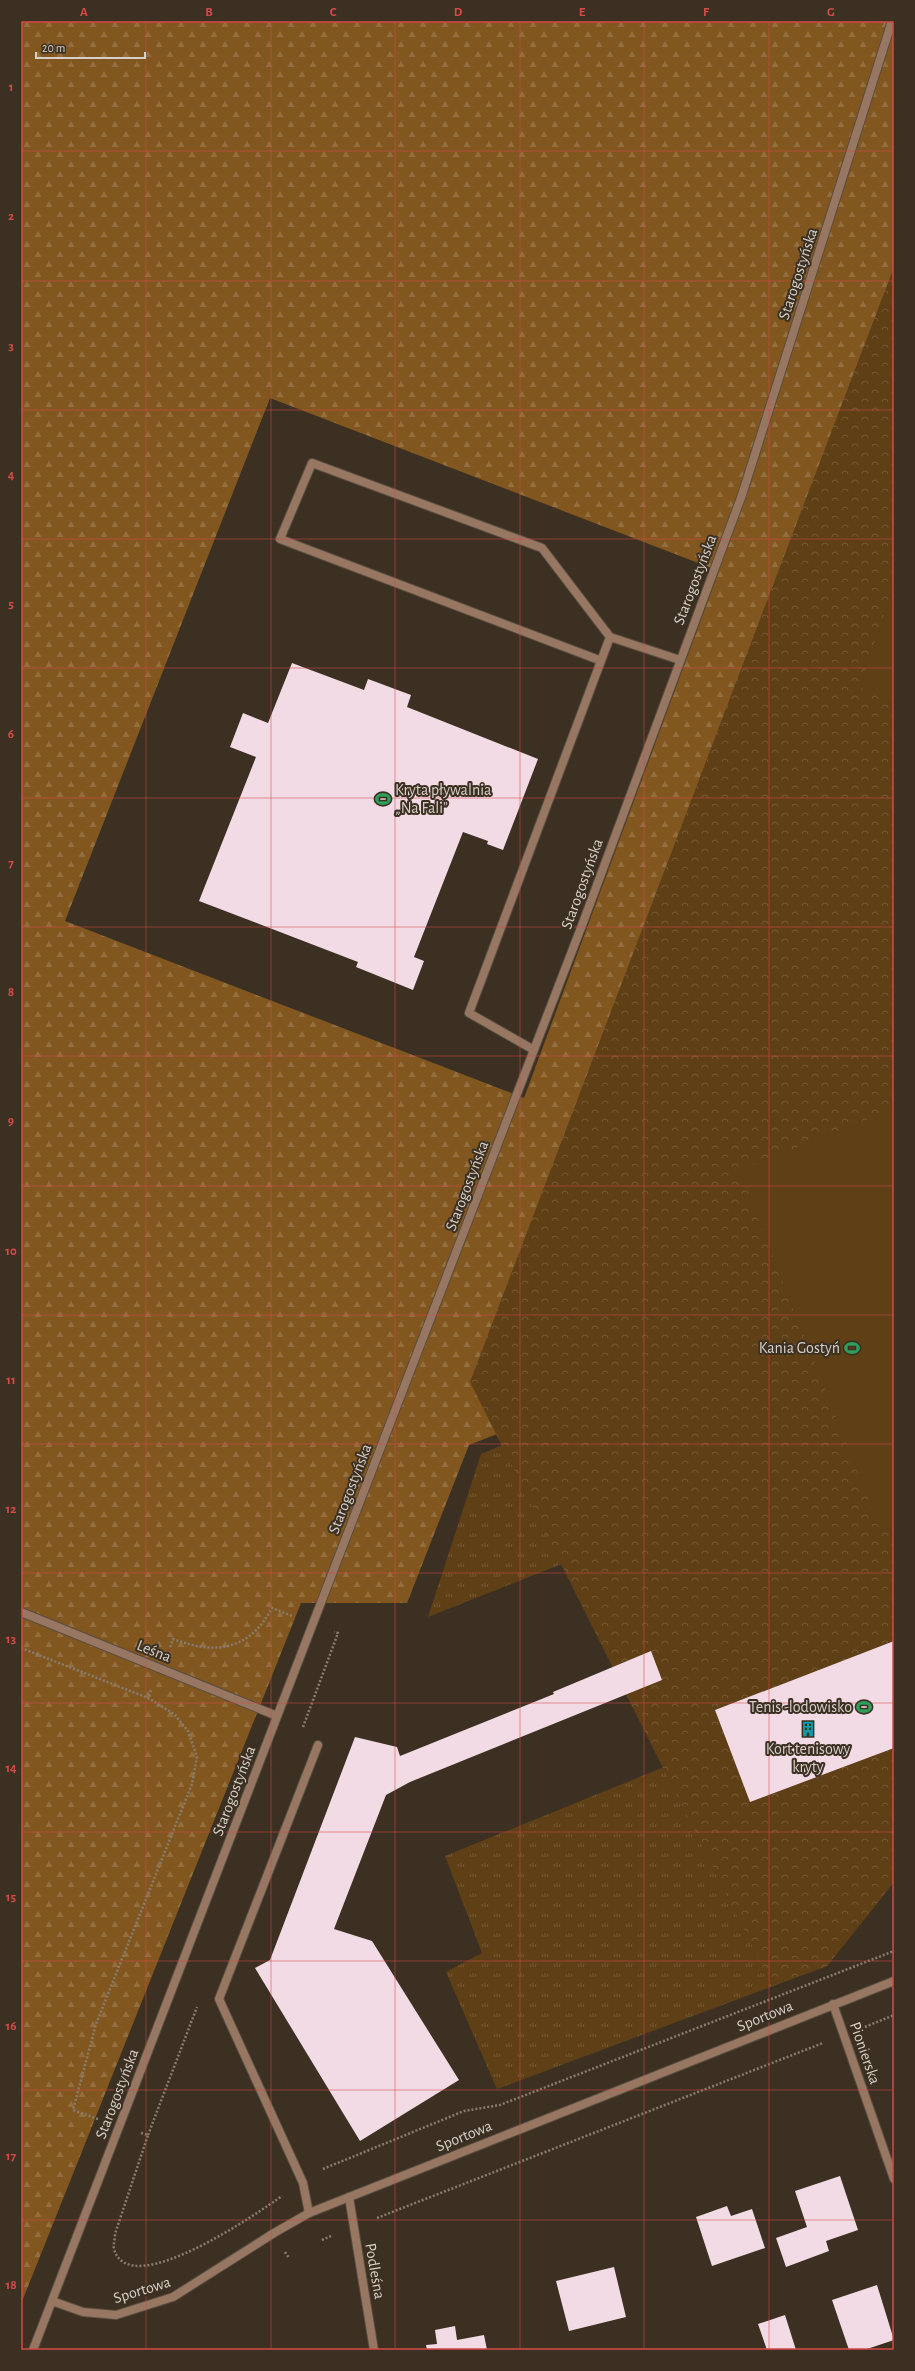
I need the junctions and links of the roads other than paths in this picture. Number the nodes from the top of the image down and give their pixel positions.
1 (892, 21) edge
2 (610, 637) junction
3 (599, 660) junction
4 (680, 660) junction
5 (534, 1050) junction
6 (21, 1612) edge
7 (278, 1716) junction
8 (318, 1745) dead end
9 (894, 1981) edge
10 (833, 2004) junction
11 (894, 2179) edge
12 (349, 2197) junction
13 (309, 2213) junction
14 (52, 2301) junction
15 (33, 2350) edge
16 (374, 2350) edge

1 - 4 street, Starogostyńska
2 - 3 street
2 - 3 street
2 - 4 street
3 - 5 street
4 - 5 street, Starogostyńska
5 - 7 street, Starogostyńska
6 - 7 street, Leśna
7 - 14 street, Starogostyńska
8 - 13 street
9 - 10 street, Sportowa
10 - 11 street, Pionierska
10 - 12 street, Sportowa
12 - 13 street, Sportowa
12 - 16 street, Podleśna
13 - 14 street, Sportowa
14 - 15 street, Starogostyńska

